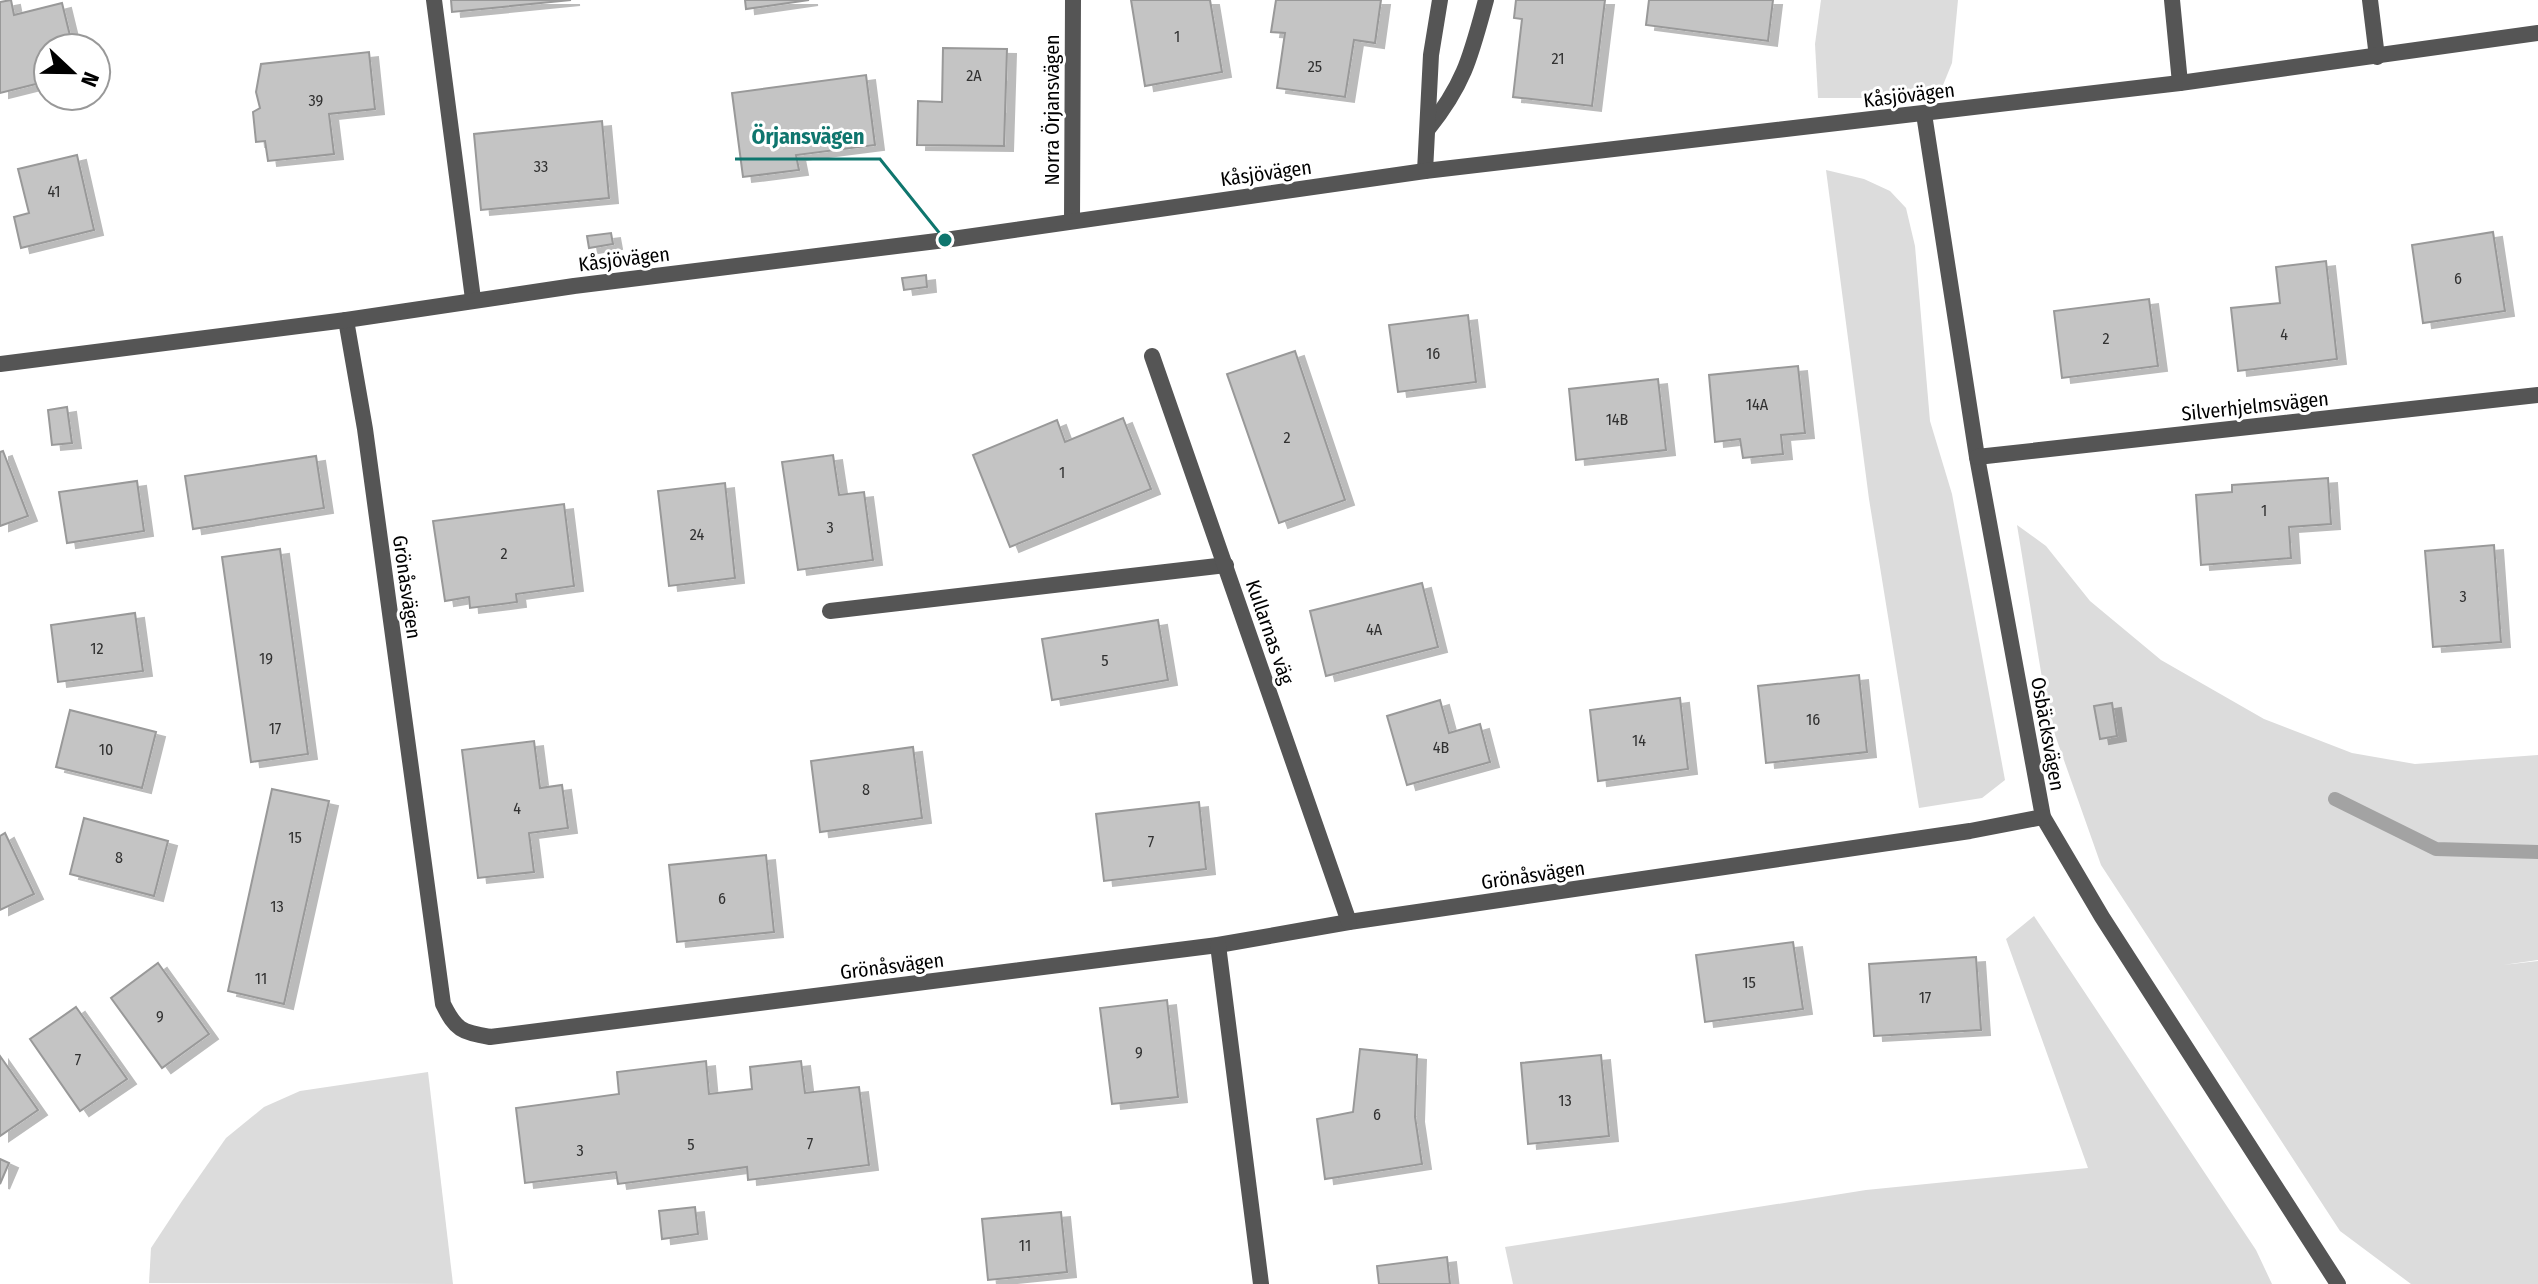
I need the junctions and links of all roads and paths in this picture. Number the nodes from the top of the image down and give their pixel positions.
1 (434, 0) edge
2 (1073, 0) edge
3 (1440, 0) edge
4 (1486, 0) edge
5 (2172, 0) edge
6 (2370, 0) edge
7 (2538, 33) edge
8 (2377, 57) junction
9 (2180, 83) junction
10 (1924, 114) junction
11 (1428, 129) junction
12 (1425, 171) junction
13 (1072, 220) junction
14 (473, 299) junction
15 (346, 320) junction
16 (1152, 356) dead end
17 (0, 364) edge
18 (2538, 395) edge
19 (1977, 457) junction
20 (1226, 565) junction
21 (830, 611) dead end
22 (2043, 817) junction
23 (1349, 922) junction
24 (1218, 945) junction
25 (1261, 1284) edge
26 (2338, 1284) edge

1 - 14 street
2 - 13 street, Norra Örjansvägen
3 - 11 street
4 - 11 street
5 - 9 street
6 - 8 street
7 - 8 street, Kåsjövägen
8 - 9 street, Kåsjövägen
9 - 10 street, Kåsjövägen
10 - 12 street, Kåsjövägen
10 - 19 street, Osbäcksvägen
11 - 12 street
12 - 13 street, Kåsjövägen
13 - 14 street, Kåsjövägen
14 - 15 street, Kåsjövägen
15 - 17 street, Kåsjövägen
15 - 24 street, Grönåsvägen
16 - 20 street, Kullarnas väg
18 - 19 street, Silverhjelmsvägen
19 - 22 street, Osbäcksvägen
20 - 21 street
20 - 23 street, Kullarnas väg
22 - 23 street, Grönåsvägen
22 - 26 street, Osbäcksvägen
23 - 24 street, Grönåsvägen
24 - 25 street

